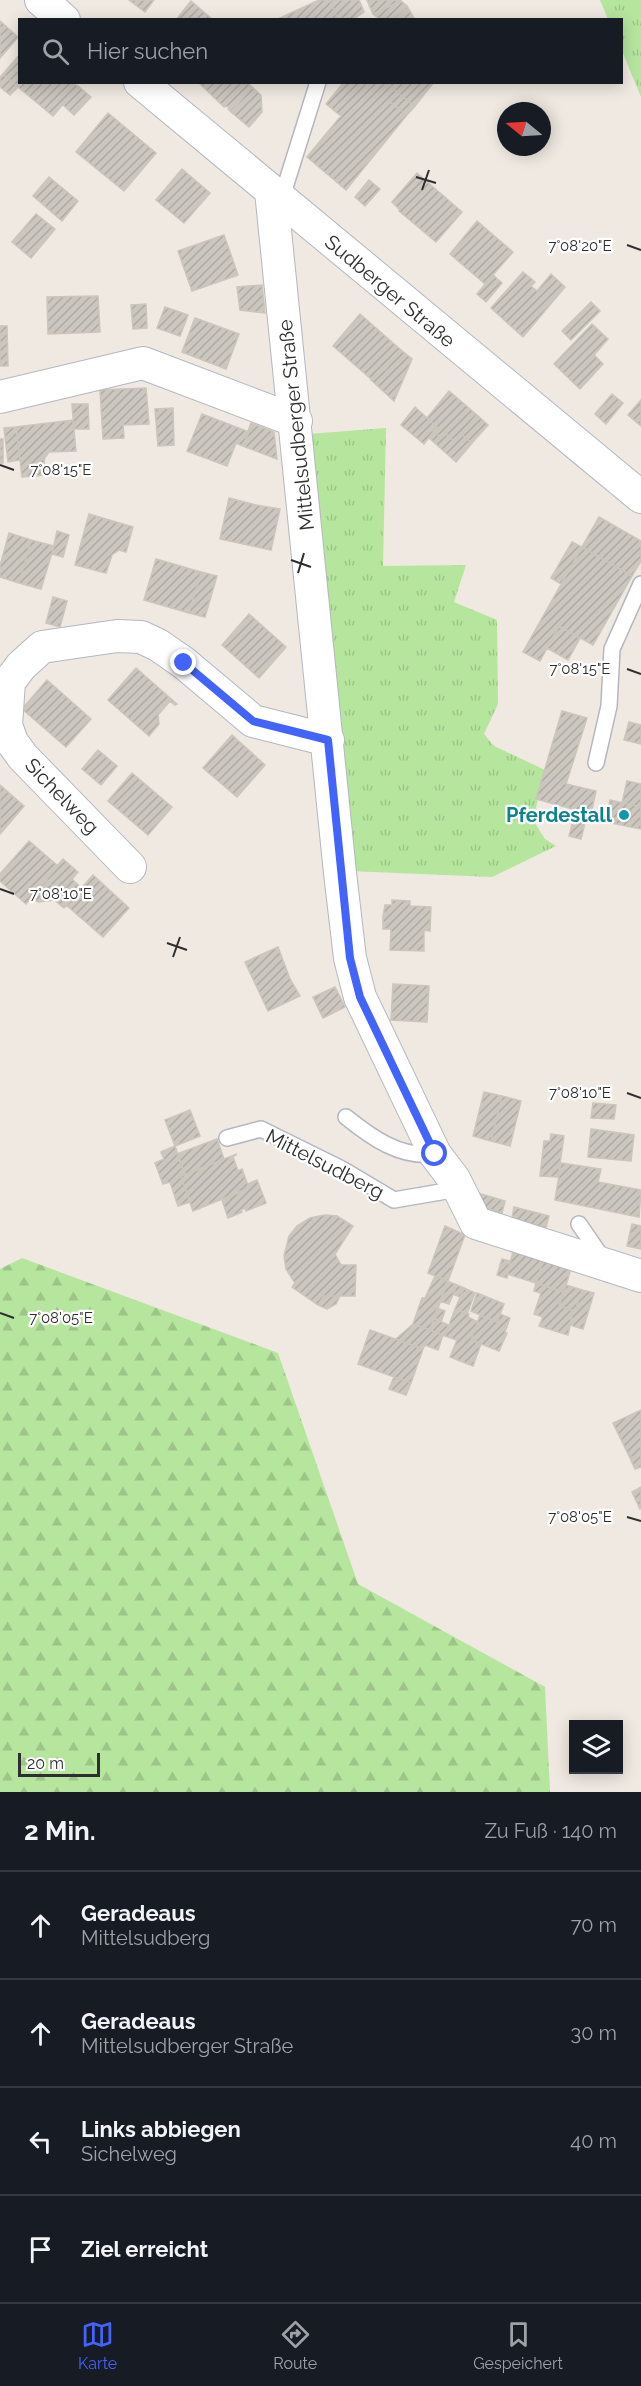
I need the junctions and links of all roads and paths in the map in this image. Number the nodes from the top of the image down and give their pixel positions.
1 (41, 0) edge
2 (62, 18) edge
3 (142, 84) edge
4 (317, 84) edge
5 (276, 196) junction
6 (0, 397) edge
7 (296, 422) junction
8 (641, 497) edge
9 (641, 584) edge
10 (4, 682) edge
11 (328, 740) junction
12 (596, 763) dead end
13 (130, 867) dead end
14 (346, 1117) dead end
15 (227, 1138) dead end
16 (435, 1154) junction
17 (459, 1189) junction
18 (579, 1224) dead end
19 (607, 1265) junction
20 (641, 1276) edge

1 - 2 street
3 - 5 street, Sudberger Straße
4 - 5 lane
5 - 7 street, Mittelsudberger Straße
5 - 8 street, Sudberger Straße
6 - 7 street
7 - 11 street, Mittelsudberger Straße
9 - 12 lane
10 - 11 street, Sichelweg
10 - 13 street, Sichelweg
11 - 16 street, Mittelsudberger Straße
14 - 16 lane
15 - 17 lane, Mittelsudberg
16 - 17 street
17 - 19 street
18 - 19 lane
19 - 20 street

